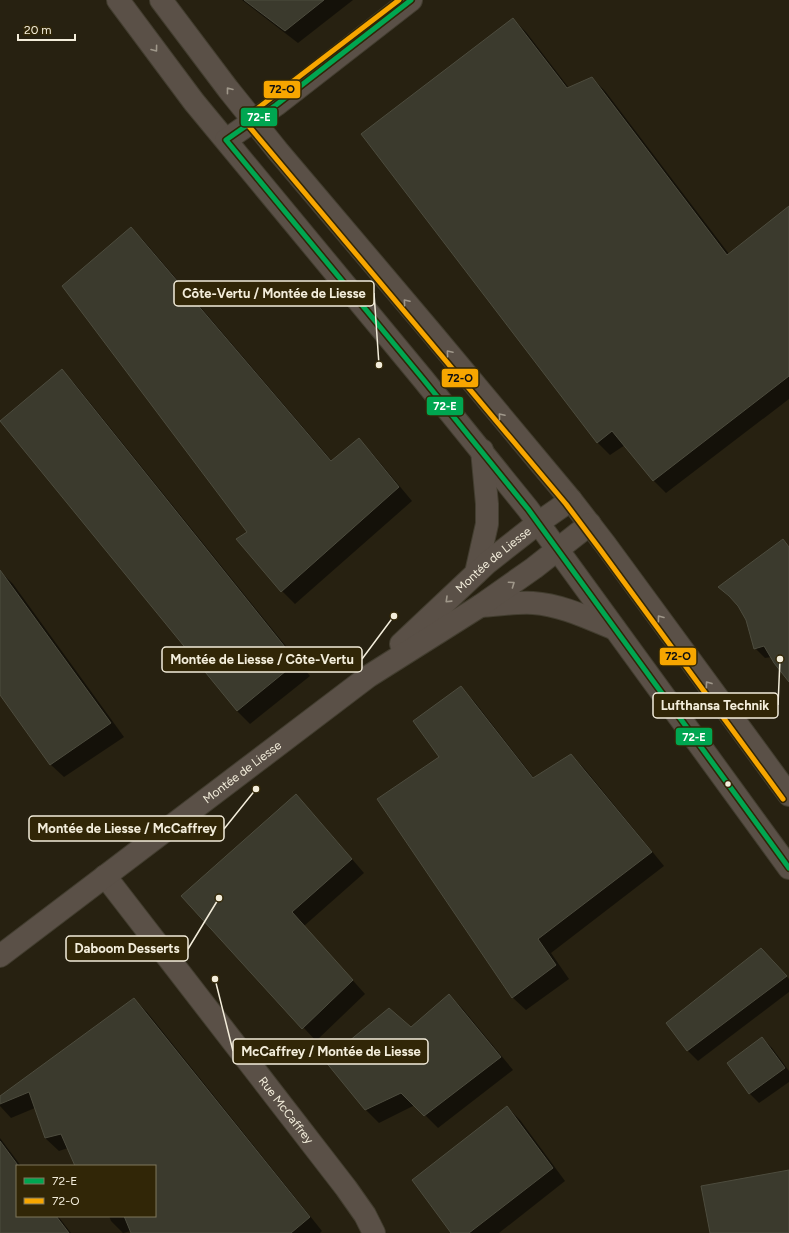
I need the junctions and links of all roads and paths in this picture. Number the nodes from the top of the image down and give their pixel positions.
1 (118, 0) edge
2 (161, 0) edge
3 (412, 0) edge
4 (253, 121) junction
5 (226, 140) junction
6 (482, 450) junction
7 (571, 500) junction
8 (538, 523) junction
9 (590, 524) junction
10 (557, 550) junction
11 (476, 573) junction
12 (480, 606) junction
13 (615, 629) junction
14 (369, 676) junction
15 (789, 796) edge
16 (789, 868) edge
17 (105, 876) junction
18 (0, 956) edge
19 (374, 1233) edge

1 -> 5 street
4 -> 2 street
3 - 4 street
4 - 5 street
7 -> 4 street
5 - 6 street
6 - 8 street
6 - 11 street
7 - 8 street, Montée de Liesse
7 - 9 street
8 - 10 street
8 - 11 street, Montée de Liesse
9 - 10 street, Montée de Liesse
15 -> 9 street
12 -> 10 street, Montée de Liesse
10 - 13 street
11 -> 14 street, Montée de Liesse
12 - 13 street
12 - 14 street, Montée de Liesse
13 - 16 street
14 - 17 street, Montée de Liesse
17 - 18 street, Montée de Liesse
17 - 19 street, Rue McCaffrey

